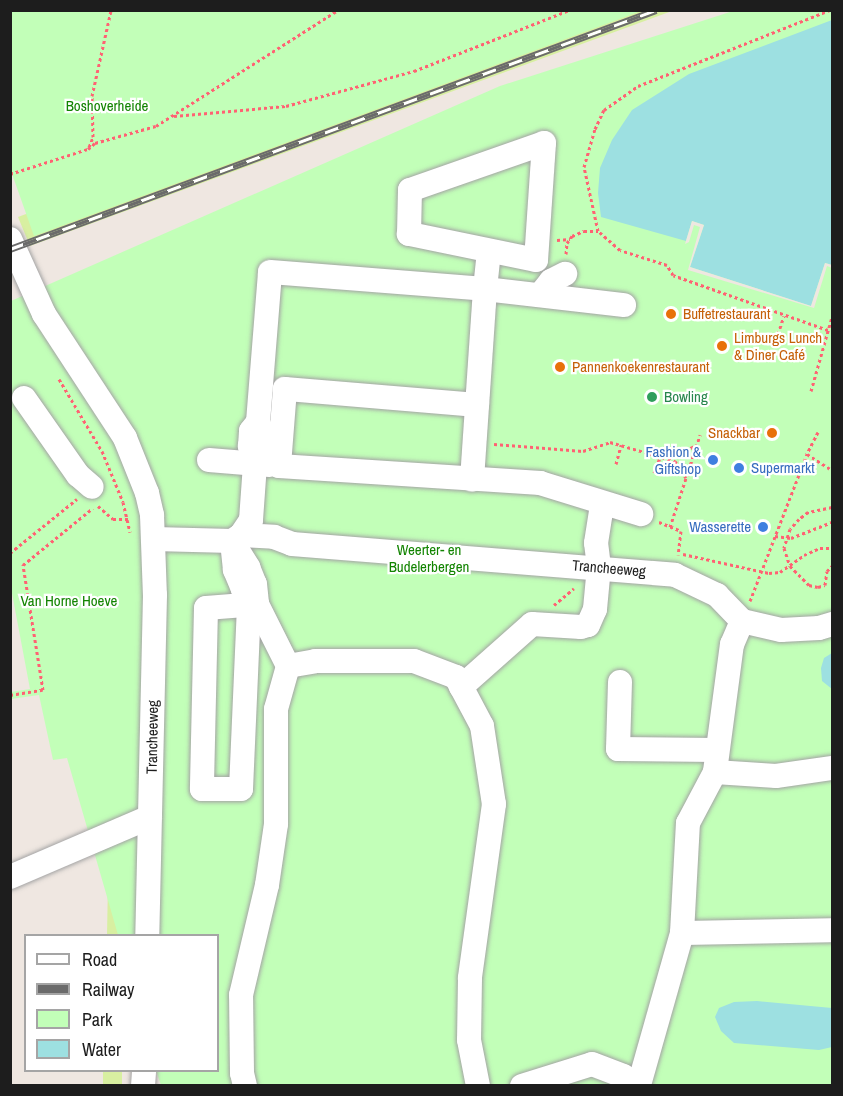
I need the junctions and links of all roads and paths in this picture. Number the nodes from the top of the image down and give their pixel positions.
1 (111, 10) edge
2 (338, 10) edge
3 (570, 10) edge
4 (830, 10) edge
5 (174, 116) junction
6 (88, 149) junction
7 (10, 174) edge
8 (598, 231) junction
9 (10, 239) edge
10 (489, 251) junction
11 (565, 274) joint
12 (485, 289) junction
13 (540, 295) junction
14 (624, 305) dead end
15 (784, 316) junction
16 (832, 317) edge
17 (828, 330) junction
18 (778, 334) dead end
19 (811, 391) dead end
20 (24, 398) dead end
21 (477, 405) junction
22 (818, 432) dead end
23 (700, 435) dead end
24 (474, 442) junction
25 (621, 445) junction
26 (697, 445) junction
27 (807, 454) junction
28 (660, 457) junction
29 (668, 459) junction
30 (209, 460) dead end
31 (255, 464) junction
32 (616, 464) dead end
33 (279, 466) junction
34 (832, 470) edge
35 (654, 472) dead end
36 (112, 474) dead end
37 (686, 478) junction
38 (472, 480) junction
39 (92, 487) joint
40 (602, 504) junction
41 (832, 507) edge
42 (641, 514) joint
43 (832, 522) edge
44 (670, 527) junction
45 (775, 536) junction
46 (236, 538) junction
47 (154, 539) junction
48 (787, 539) junction
49 (832, 548) edge
50 (10, 552) edge
51 (790, 566) junction
52 (832, 566) edge
53 (598, 567) junction
54 (675, 574) junction
55 (253, 605) junction
56 (742, 621) junction
57 (532, 624) junction
58 (832, 624) edge
59 (288, 666) junction
60 (620, 682) dead end
61 (461, 687) junction
62 (10, 695) edge
63 (716, 761) junction
64 (832, 768) edge
65 (150, 817) junction
66 (10, 877) edge
67 (832, 930) edge
68 (682, 933) junction
69 (147, 934) edge
70 (245, 1086) edge
71 (478, 1086) edge
72 (522, 1086) edge

1 - 6 path
2 - 5 path
3 - 5 path
4 - 8 path
5 - 6 path
6 - 7 path
8 - 11 path
8 - 15 path
9 - 47 street, Trancheeweg
10 - 10 street
10 - 12 street
11 - 13 street
12 - 13 street
12 - 21 street
12 - 31 street
13 - 14 street
15 - 17 path
15 - 18 path
16 - 17 path
17 - 19 path
20 - 39 street
21 - 24 street
21 - 33 street
22 - 27 path
23 - 26 path
24 - 25 path
24 - 38 street
25 - 28 path
25 - 32 path
26 - 29 path
26 - 37 path
27 - 34 path
27 - 45 path
28 - 29 path
28 - 35 path
29 - 37 path
30 - 31 street
31 - 33 street
31 - 46 street
33 - 38 street
36 - 62 path
37 - 44 path
38 - 40 street
39 - 50 path
40 - 42 street
40 - 53 street
41 - 48 path
42 - 44 path
43 - 48 path
44 - 54 path
45 - 48 path
45 - 56 path
46 - 47 street, Trancheeweg
46 - 53 street, Trancheeweg
46 - 55 street
47 - 65 street, Trancheeweg
48 - 51 path
49 - 51 path
51 - 52 path
53 - 54 street, Trancheeweg
53 - 57 path
53 - 57 street
54 - 56 street
55 - 55 street
55 - 59 street
56 - 58 street
56 - 63 street
57 - 61 street
59 - 61 street
59 - 70 street
60 - 63 street
61 - 71 street
63 - 64 street
63 - 68 street
65 - 66 street
65 - 69 street, Trancheeweg
67 - 68 street
68 - 72 street

